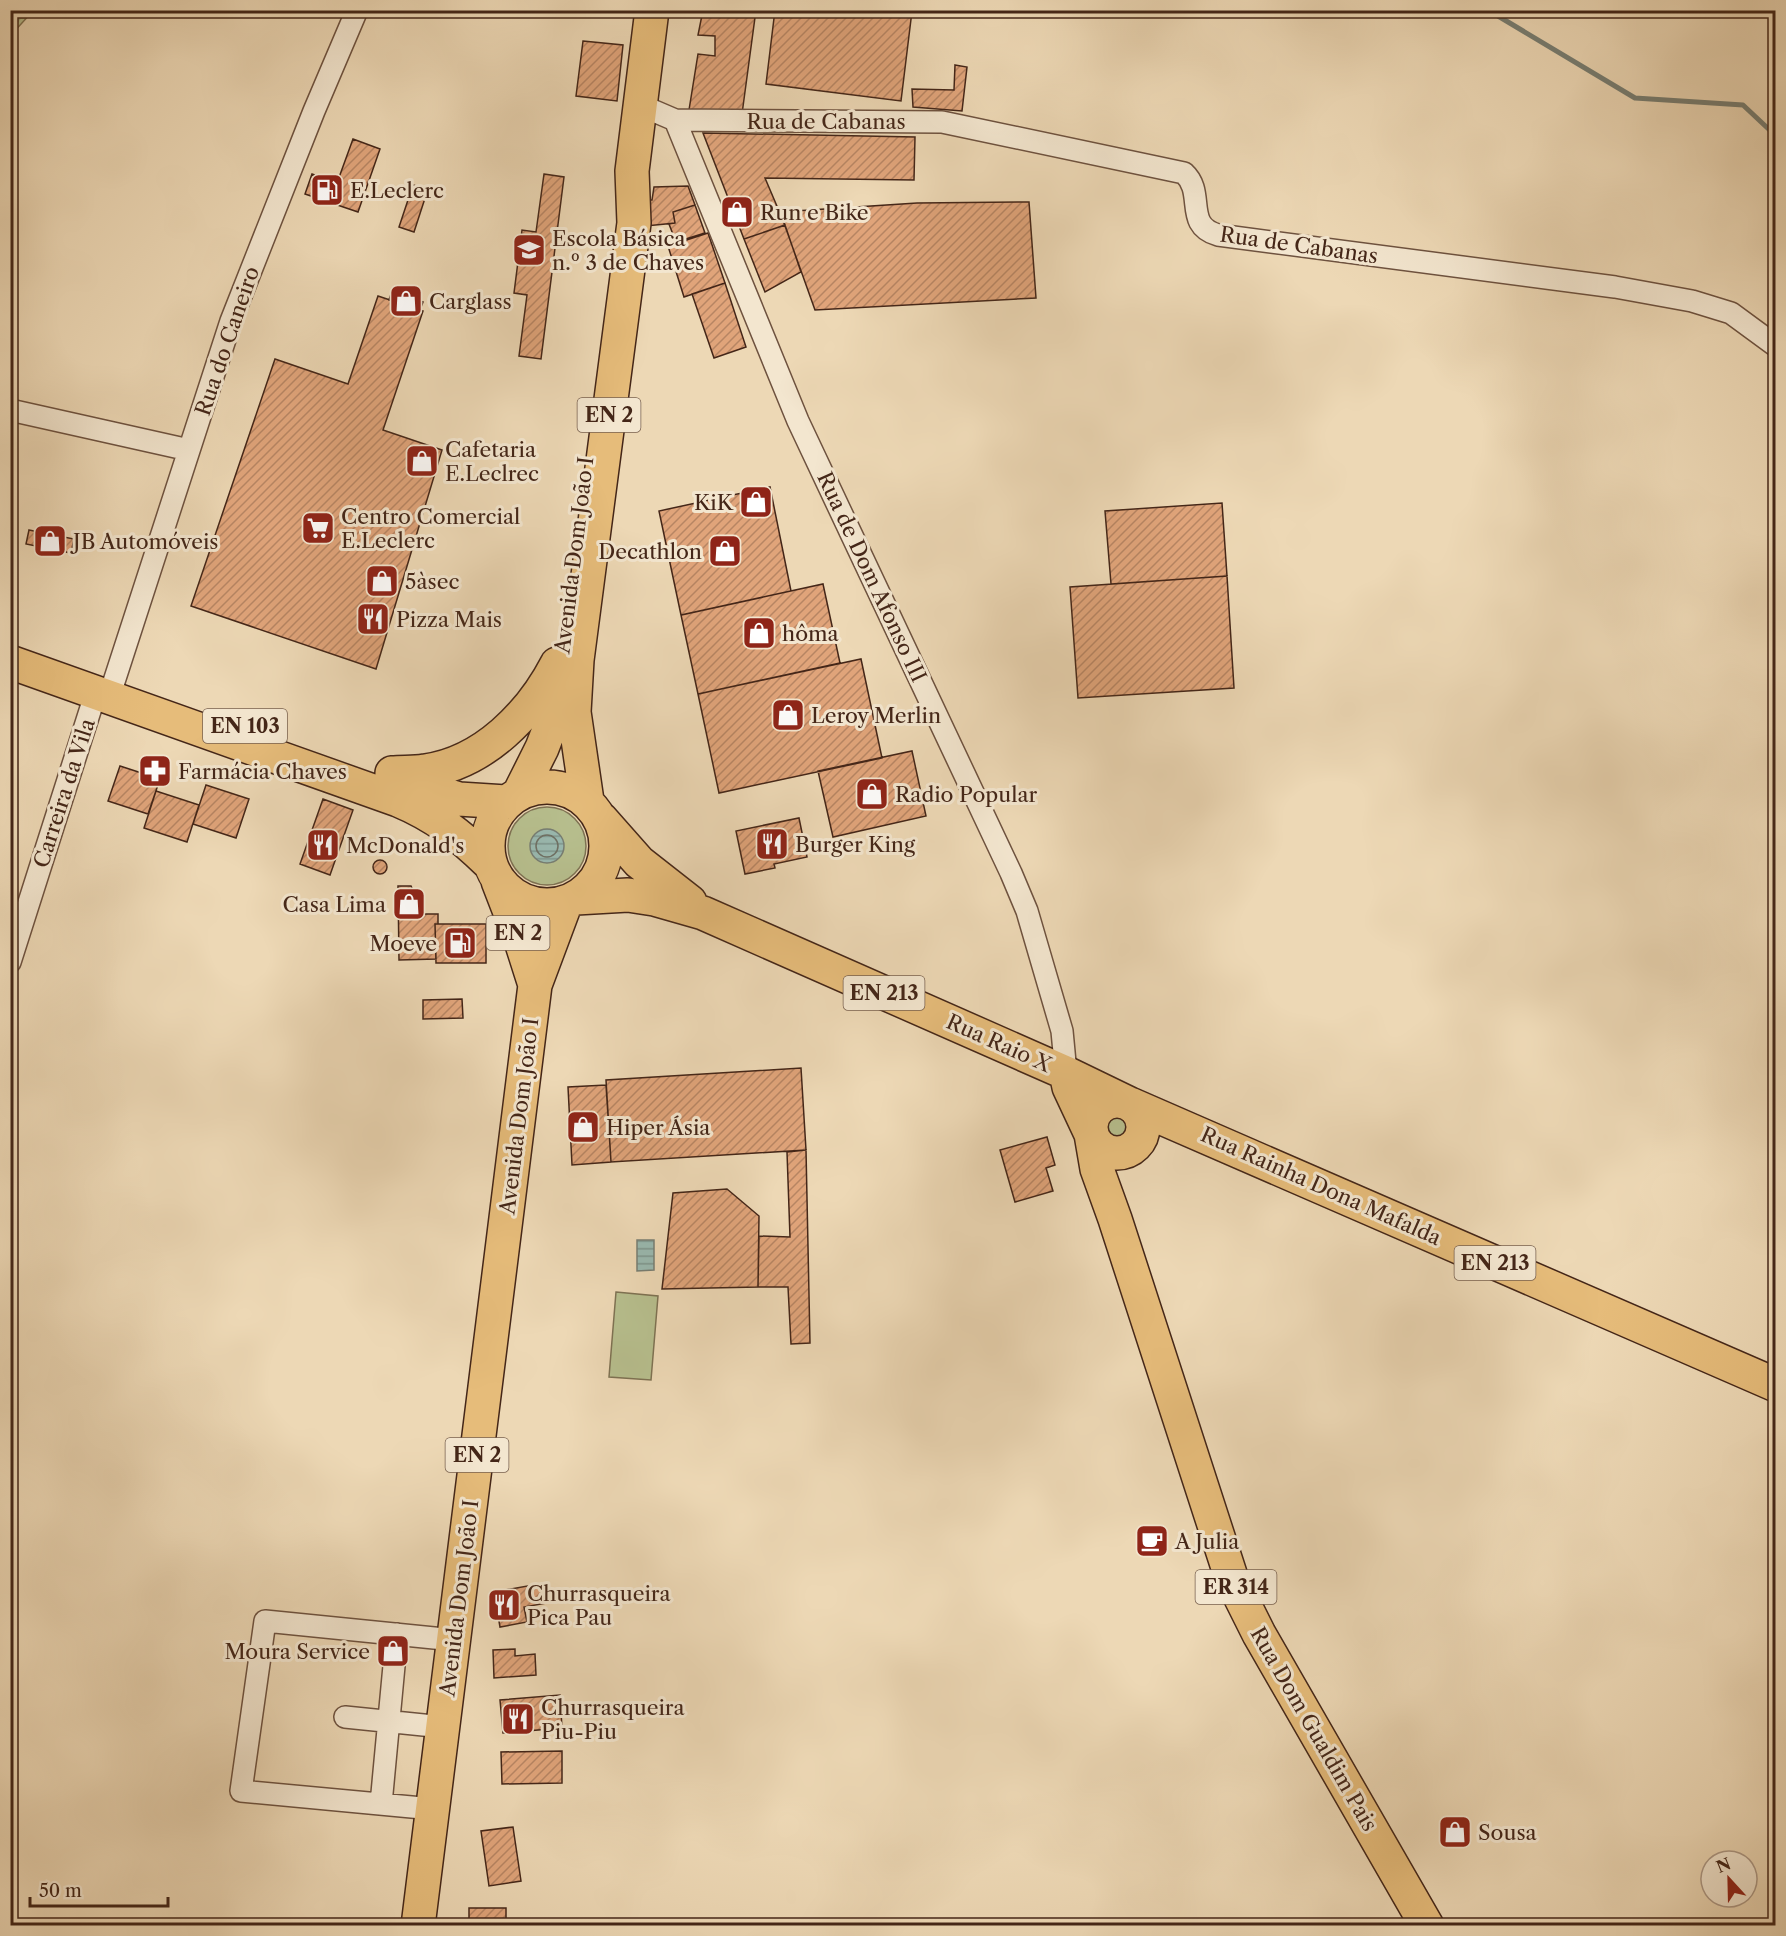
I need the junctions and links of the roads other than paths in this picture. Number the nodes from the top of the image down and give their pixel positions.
1 (357, 10) edge
2 (652, 10) edge
3 (640, 105) junction
4 (675, 120) junction
5 (632, 171) junction
6 (1776, 346) edge
7 (10, 410) edge
8 (189, 450) junction
9 (10, 643) edge
10 (560, 657) junction
11 (10, 662) edge
12 (107, 690) junction
13 (375, 773) junction
14 (513, 797) junction
15 (594, 810) junction
16 (494, 872) junction
17 (571, 900) junction
18 (703, 913) junction
19 (10, 962) edge
20 (535, 985) junction
21 (1066, 1072) junction
22 (1130, 1104) junction
23 (1091, 1134) junction
24 (1216, 1140) junction
25 (1132, 1148) junction
26 (1115, 1219) junction
27 (1776, 1385) edge
28 (397, 1634) junction
29 (454, 1640) junction
30 (345, 1717) dead end
31 (388, 1722) junction
32 (443, 1727) junction
33 (381, 1804) junction
34 (433, 1809) junction
35 (418, 1926) edge
36 (1427, 1926) edge

1 - 8 street, Rua do Caneiro
2 - 3 main road, Avenida Dom João I / EN 2
3 - 4 street
3 - 5 main road, Avenida Dom João I / EN 2
4 - 6 street, Rua de Cabanas
4 - 21 street, Rua de Dom Afonso III
5 - 10 main road, Avenida Dom João I / EN 2
5 - 15 main road, Avenida Dom João I / EN 2
7 - 8 street
8 - 12 street, Rua do Caneiro
9 - 12 main road, EN 103
10 - 13 main road
10 - 14 main road, Avenida Dom João I / EN 2
11 - 12 main road, EN 103
12 - 13 main road, EN 103
12 - 16 main road, EN 103
12 - 19 street, Carreira da Vila
13 - 14 main road, EN 103
14 - 15 main road
14 - 16 main road, EN 2
15 - 17 main road, EN 2
15 - 18 main road, Rua Raio X / EN 213
16 - 17 main road, EN 2
16 - 20 main road, Avenida Dom João I / EN 2
17 - 18 main road, Rua Raio X / EN 213
17 - 20 main road, Avenida Dom João I / EN 2
18 - 21 main road, Rua Raio X / EN 213
20 - 29 main road, Avenida Dom João I / EN 2
21 - 22 main road, Rua Raio X / EN 213
21 - 23 main road, EN 213
22 - 23 main road, EN 213
22 - 24 main road, Rua Rainha Dona Mafalda / EN 213
22 - 25 main road
23 - 25 main road, EN 213
23 - 26 main road, Rua Dom Gualdim Pais / ER 314
24 - 25 main road, EN 213
24 - 27 main road, Rua Rainha Dona Mafalda / EN 213
25 - 26 main road, Rua Dom Gualdim Pais / ER 314
26 - 36 main road, Rua Dom Gualdim Pais / ER 314
28 - 29 street
28 - 31 street
28 - 33 street
29 - 32 main road, Avenida Dom João I / EN 2
30 - 31 street
31 - 32 street
31 - 33 street
32 - 34 main road, Avenida Dom João I / EN 2
33 - 34 street
34 - 35 main road, Avenida Dom João I / EN 2

